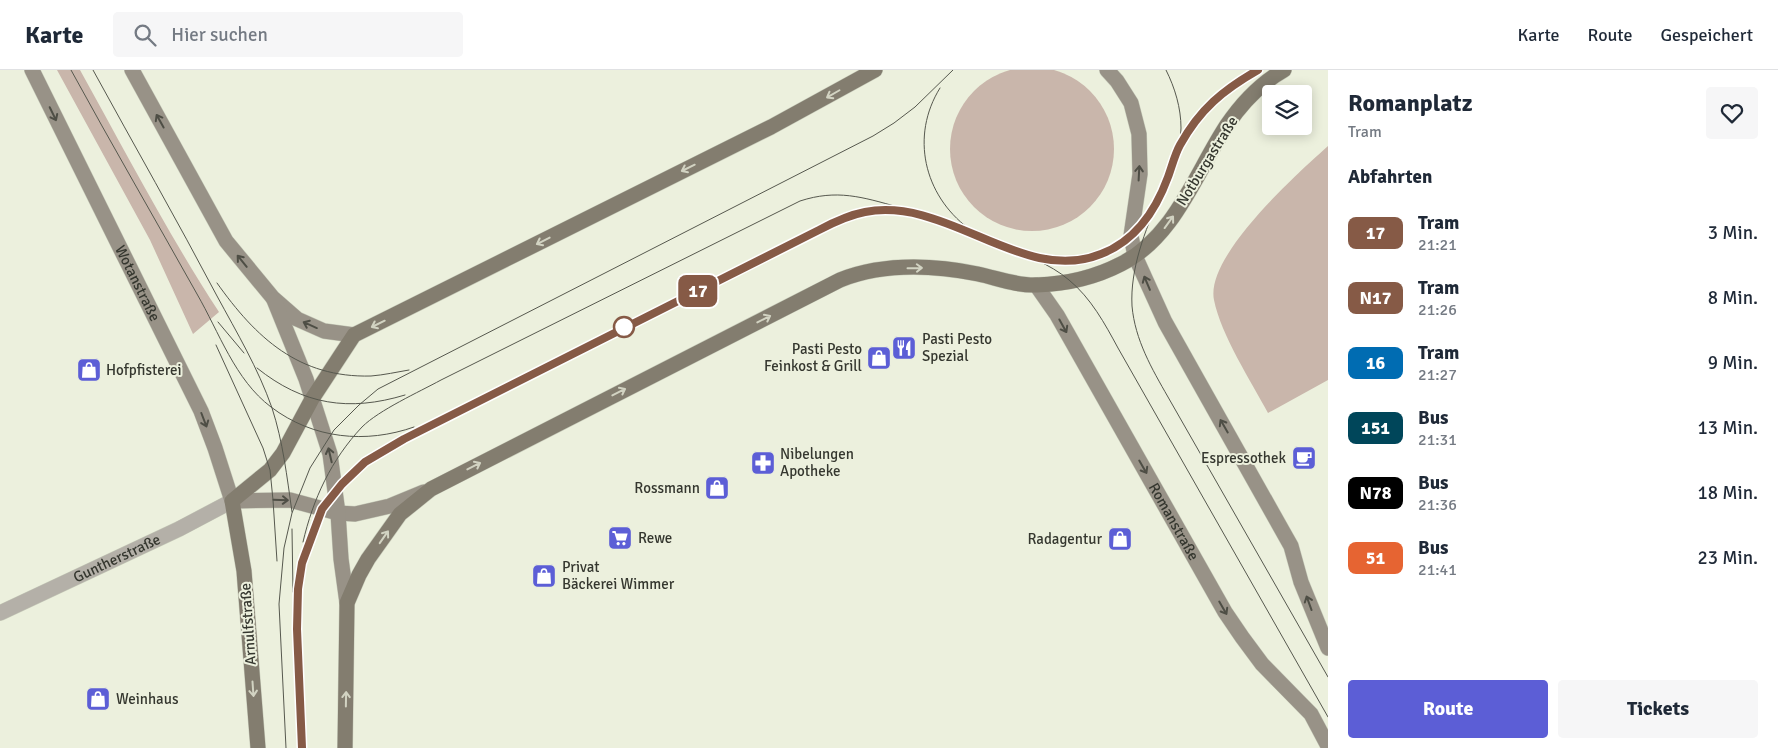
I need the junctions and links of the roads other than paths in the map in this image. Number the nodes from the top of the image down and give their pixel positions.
1 (32, 70) edge
2 (132, 70) edge
3 (875, 70) edge
4 (1107, 70) edge
5 (1284, 70) edge
6 (1135, 256) junction
7 (1036, 285) junction
8 (273, 298) junction
9 (354, 335) junction
10 (312, 399) junction
11 (431, 489) junction
12 (232, 501) junction
13 (338, 514) junction
14 (347, 603) junction
15 (0, 612) edge
16 (1328, 648) edge
17 (1323, 724) edge
18 (1328, 746) edge
19 (258, 748) edge
20 (345, 748) edge

1 -> 12 main road, Wotanstraße
8 -> 2 main road
3 -> 9 main road
6 -> 4 main road
6 -> 5 main road, Notburgastraße
6 - 7 main road, Notburgastraße
16 -> 6 main road
11 -> 7 main road, Notburgastraße
7 -> 17 main road, Romanstraße
9 -> 8 main road
8 - 10 main road
9 - 10 main road
10 - 12 main road
13 -> 10 main road
11 - 13 main road
14 -> 11 main road
12 -> 13 main road
12 - 15 street, Guntherstraße
12 -> 19 main road, Arnulfstraße
13 - 14 main road
20 -> 14 main road
17 - 18 main road, Romanstraße

